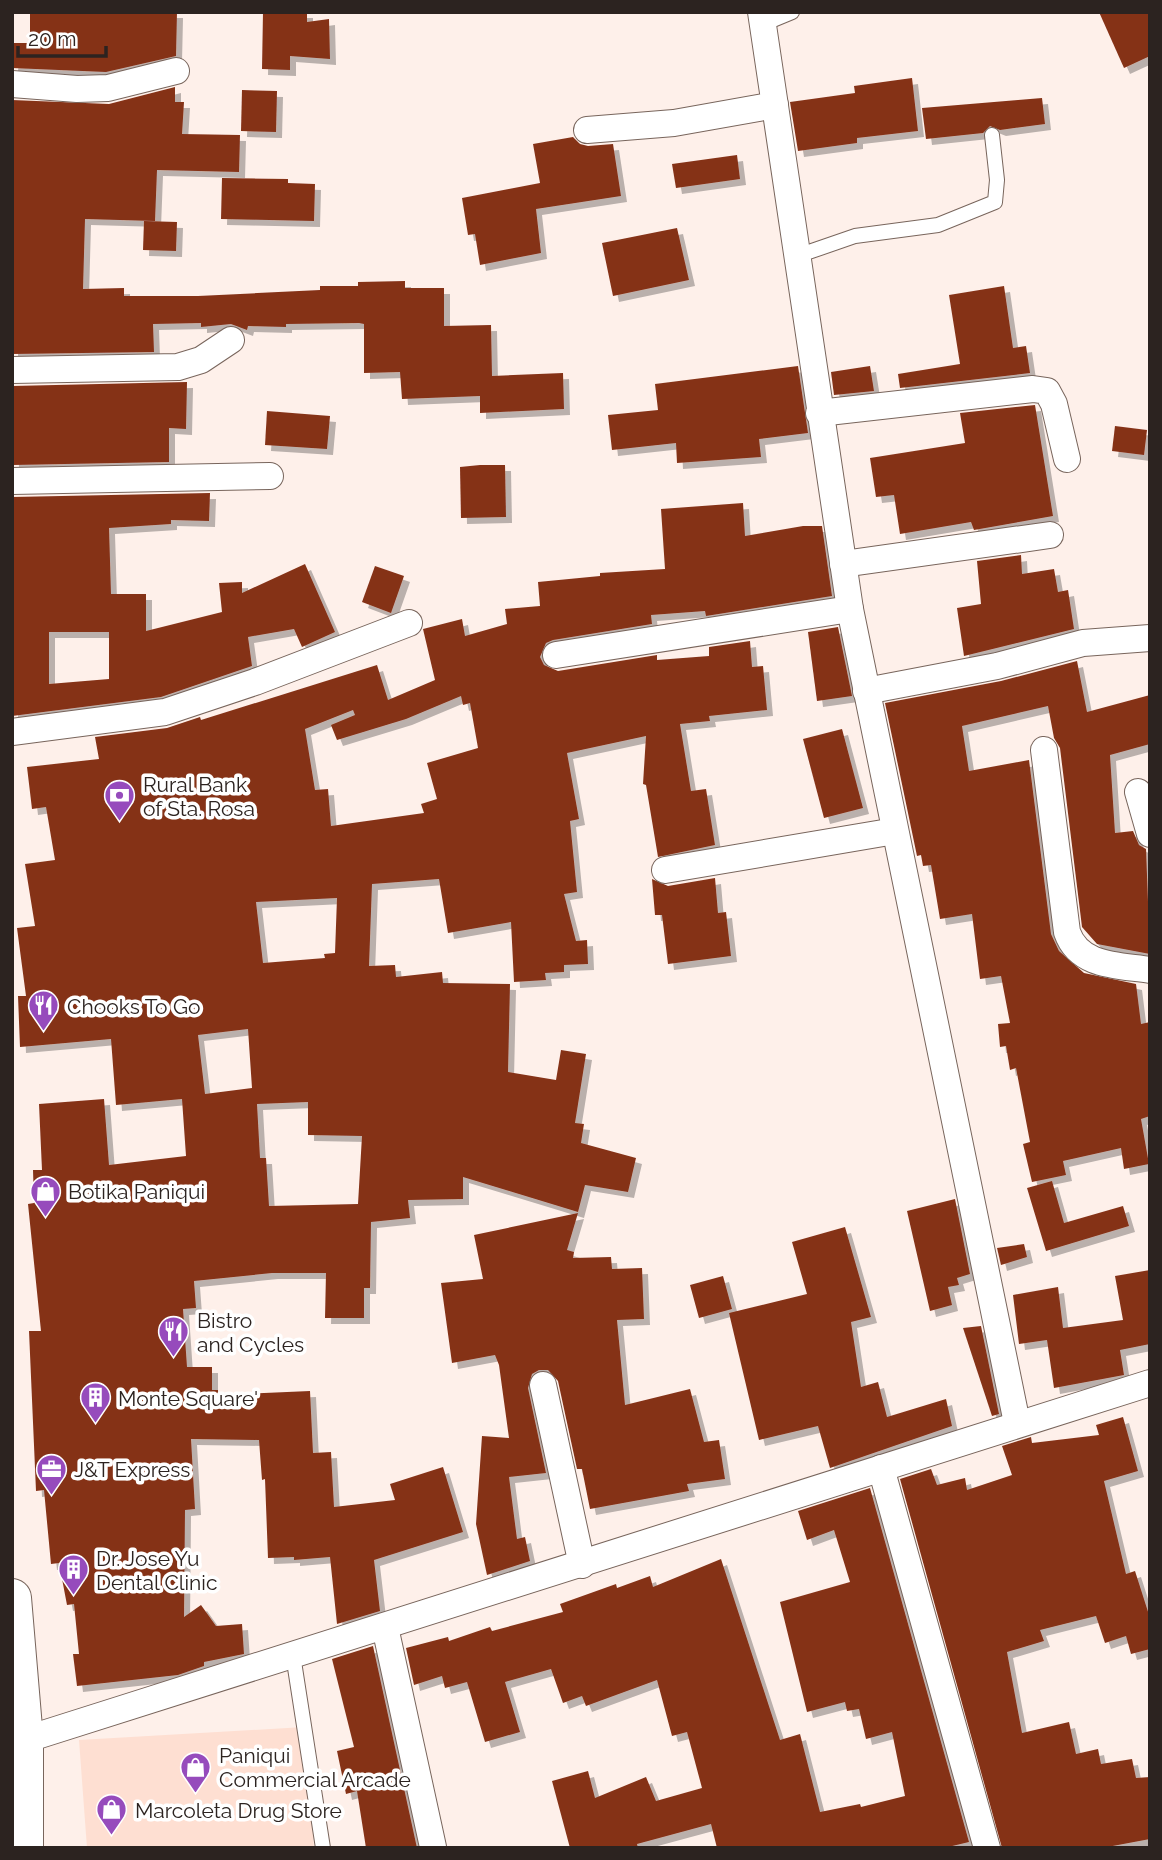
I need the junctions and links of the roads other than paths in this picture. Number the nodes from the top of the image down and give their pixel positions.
1 (792, 12) edge
2 (762, 18) edge
3 (176, 71) dead end
4 (12, 84) edge
5 (775, 105) junction
6 (587, 130) dead end
7 (992, 135) dead end
8 (797, 256) junction
9 (230, 340) dead end
10 (12, 370) edge
11 (820, 412) junction
12 (1067, 459) dead end
13 (270, 475) dead end
14 (12, 481) edge
15 (1050, 535) dead end
16 (843, 564) junction
17 (850, 609) junction
18 (409, 623) dead end
19 (1150, 638) edge
20 (556, 655) dead end
21 (866, 691) junction
22 (12, 732) edge
23 (1044, 750) dead end
24 (1138, 792) dead end
25 (895, 831) junction
26 (1150, 834) edge
27 (665, 870) dead end
28 (1150, 970) edge
29 (1150, 1383) edge
30 (543, 1385) dead end
31 (1017, 1423) junction
32 (881, 1468) junction
33 (582, 1565) junction
34 (12, 1598) edge
35 (385, 1627) junction
36 (293, 1656) junction
37 (24, 1740) junction
38 (433, 1847) edge
39 (24, 1848) edge
40 (323, 1848) edge
41 (987, 1848) edge

1 - 2 lane
2 - 5 street
3 - 4 street
5 - 6 street
5 - 8 street
7 - 8 lane
8 - 11 street
9 - 10 street
11 - 12 street
11 - 16 street
13 - 14 street
15 - 16 street
16 - 17 street
17 - 20 street
17 - 21 street
18 - 22 street
19 - 21 street
21 - 25 street
23 - 28 street
24 - 26 street
25 - 27 street
25 - 31 street
29 - 31 street
30 - 33 street
31 - 32 street
32 - 33 street
32 - 41 street
33 - 35 street
34 - 37 main road
35 - 36 street
35 - 38 street
36 - 37 street
36 - 40 lane
37 - 39 main road

